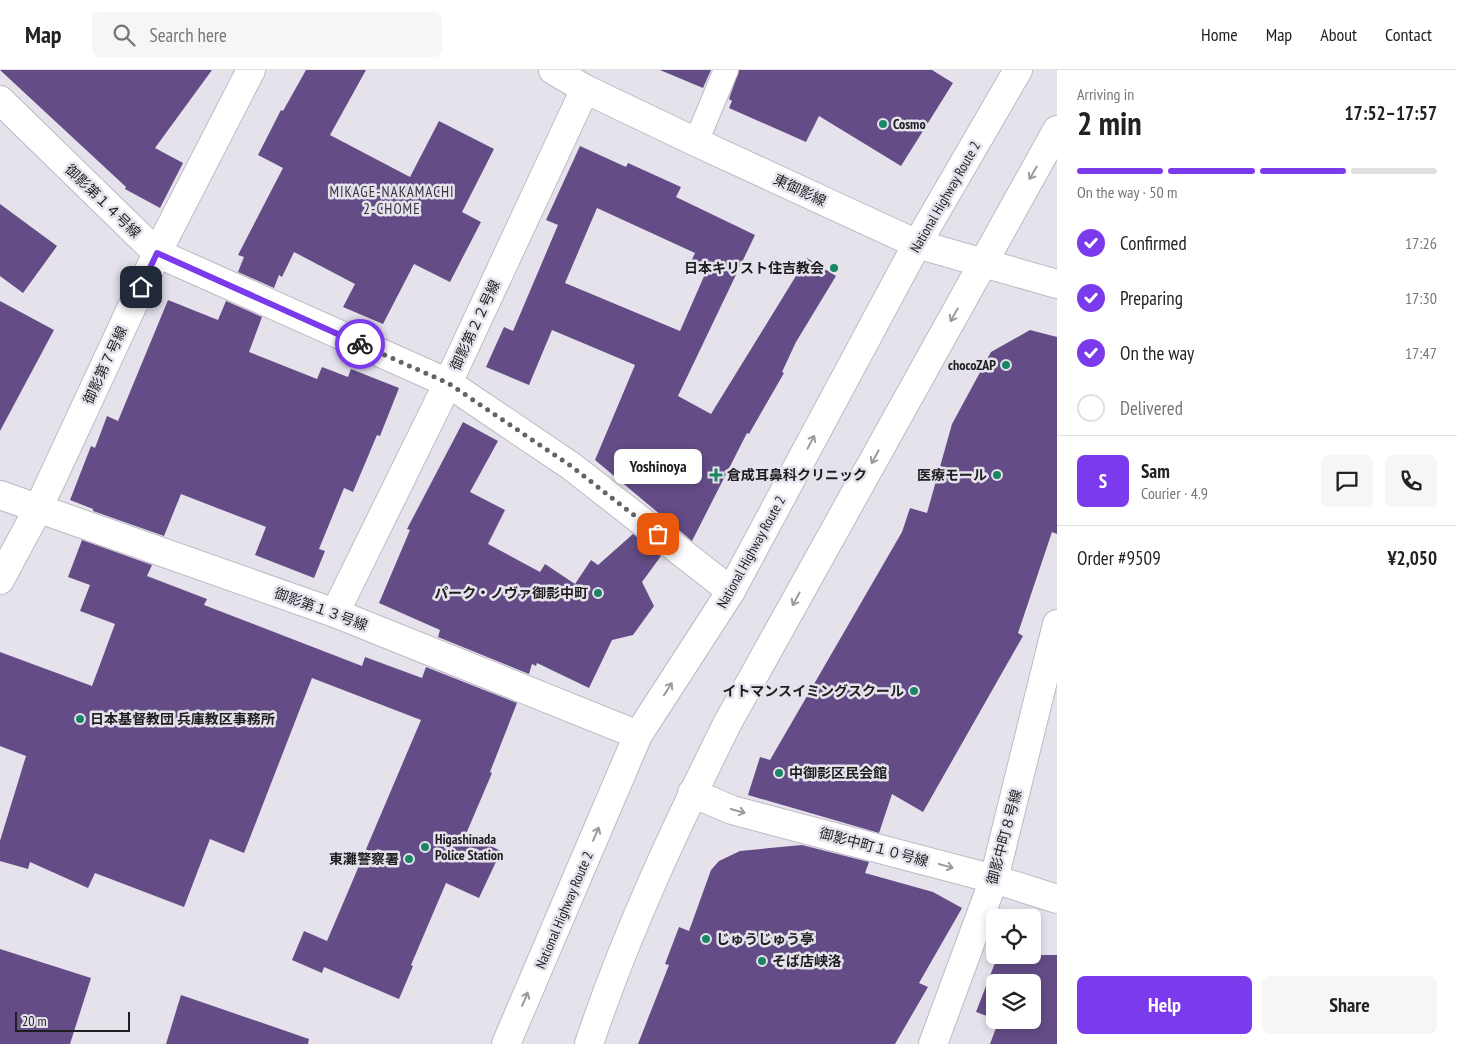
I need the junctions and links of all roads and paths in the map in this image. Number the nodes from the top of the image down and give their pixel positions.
1 (250, 70) edge
2 (553, 70) edge
3 (726, 70) edge
4 (1018, 70) edge
5 (584, 89) junction
6 (0, 100) edge
7 (1057, 130) edge
8 (696, 142) junction
9 (917, 244) junction
10 (157, 253) junction
11 (983, 263) junction
12 (1057, 284) edge
13 (448, 383) junction
14 (0, 494) edge
15 (38, 509) junction
16 (0, 580) edge
17 (731, 591) junction
18 (335, 613) junction
19 (1057, 624) edge
20 (638, 735) junction
21 (692, 794) junction
22 (994, 879) junction
23 (1057, 899) edge
24 (506, 1044) edge
25 (589, 1044) edge
26 (933, 1044) edge

1 - 10 main road, 御影第７号線
2 - 5 main road, 東御影線
3 - 8 lane
4 - 9 main road, National Highway Route 2
5 - 8 main road, 東御影線
5 - 13 main road, 御影第２２号線
6 - 10 main road, 御影第１４号線
7 -> 11 main road
8 - 9 main road, 東御影線
9 - 11 main road, 東御影線
17 -> 9 main road, National Highway Route 2
10 - 13 main road, 御影第１４号線
10 - 15 main road, 御影第７号線
11 - 12 main road, 東御影線
11 -> 21 main road
13 - 17 main road, 御影第１４号線
13 - 18 main road, 御影第２２号線
14 - 15 main road, 御影第１３号線
15 - 16 main road, 御影第７号線
15 - 18 main road, 御影第１３号線
20 -> 17 main road, National Highway Route 2
18 - 20 main road, 御影第１３号線
19 - 22 main road, 御影中町８号線
24 -> 20 main road, National Highway Route 2
21 -> 22 main road, 御影中町１０号線
21 - 25 main road
22 - 23 main road, 御影中町１０号線
22 - 26 main road, 御影中町８号線

